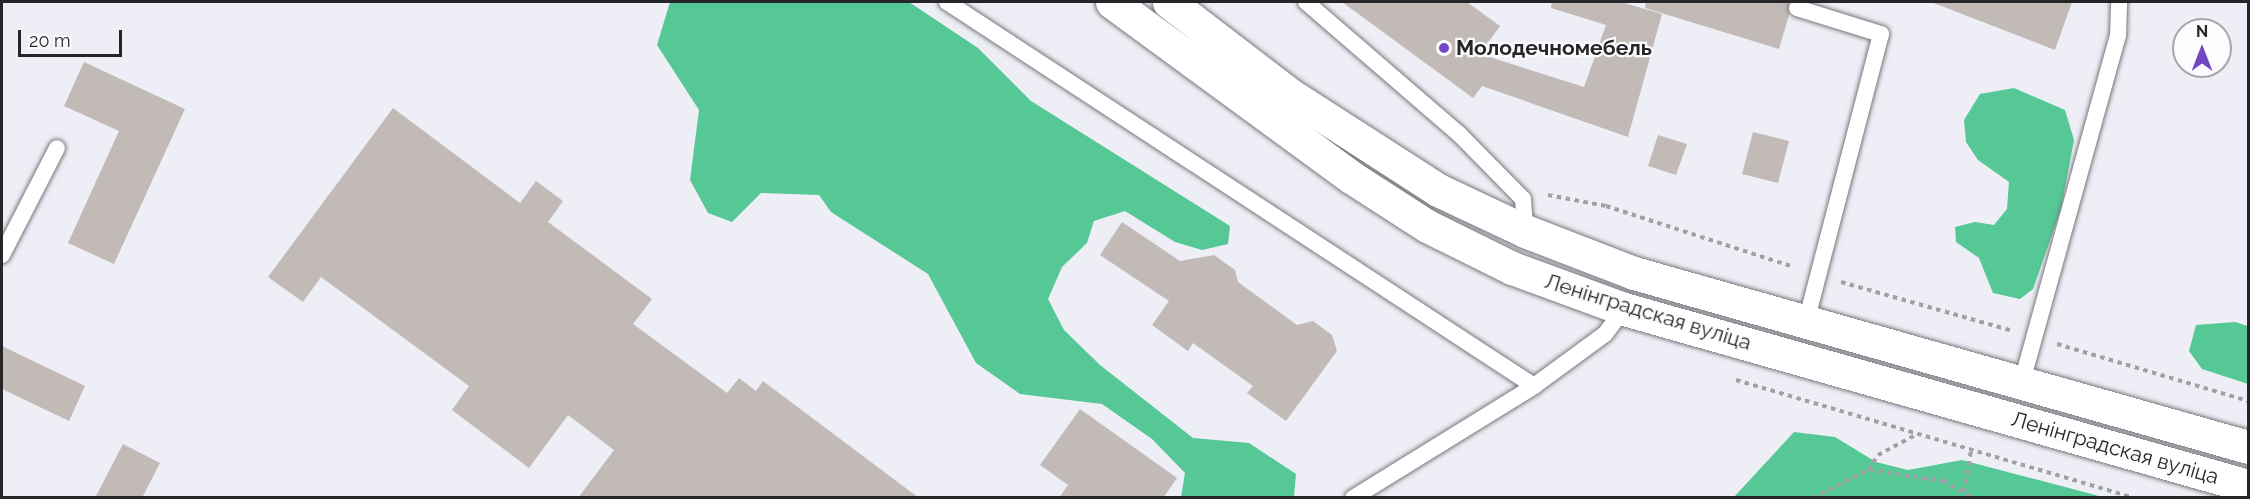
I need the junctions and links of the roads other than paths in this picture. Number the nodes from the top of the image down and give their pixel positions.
1 (947, 2) edge
2 (1112, 2) edge
3 (1169, 2) edge
4 (1306, 2) edge
5 (2119, 2) edge
6 (1797, 8) dead end
7 (57, 148) dead end
8 (1525, 231) junction
9 (2, 255) edge
10 (1624, 309) junction
11 (1806, 321) junction
12 (2021, 385) junction
13 (1534, 386) junction
14 (2248, 447) edge
15 (2248, 486) edge
16 (1353, 498) edge

1 - 13 lane
2 - 10 main road, Ленінградская вуліца
3 - 8 main road, Ленінградская вуліца
4 - 8 lane
5 - 12 lane
6 - 11 lane
7 - 9 lane
8 - 11 main road, Ленінградская вуліца
10 - 13 lane
10 - 15 main road, Ленінградская вуліца
11 - 12 main road, Ленінградская вуліца
12 - 14 main road, Ленінградская вуліца
13 - 16 lane

